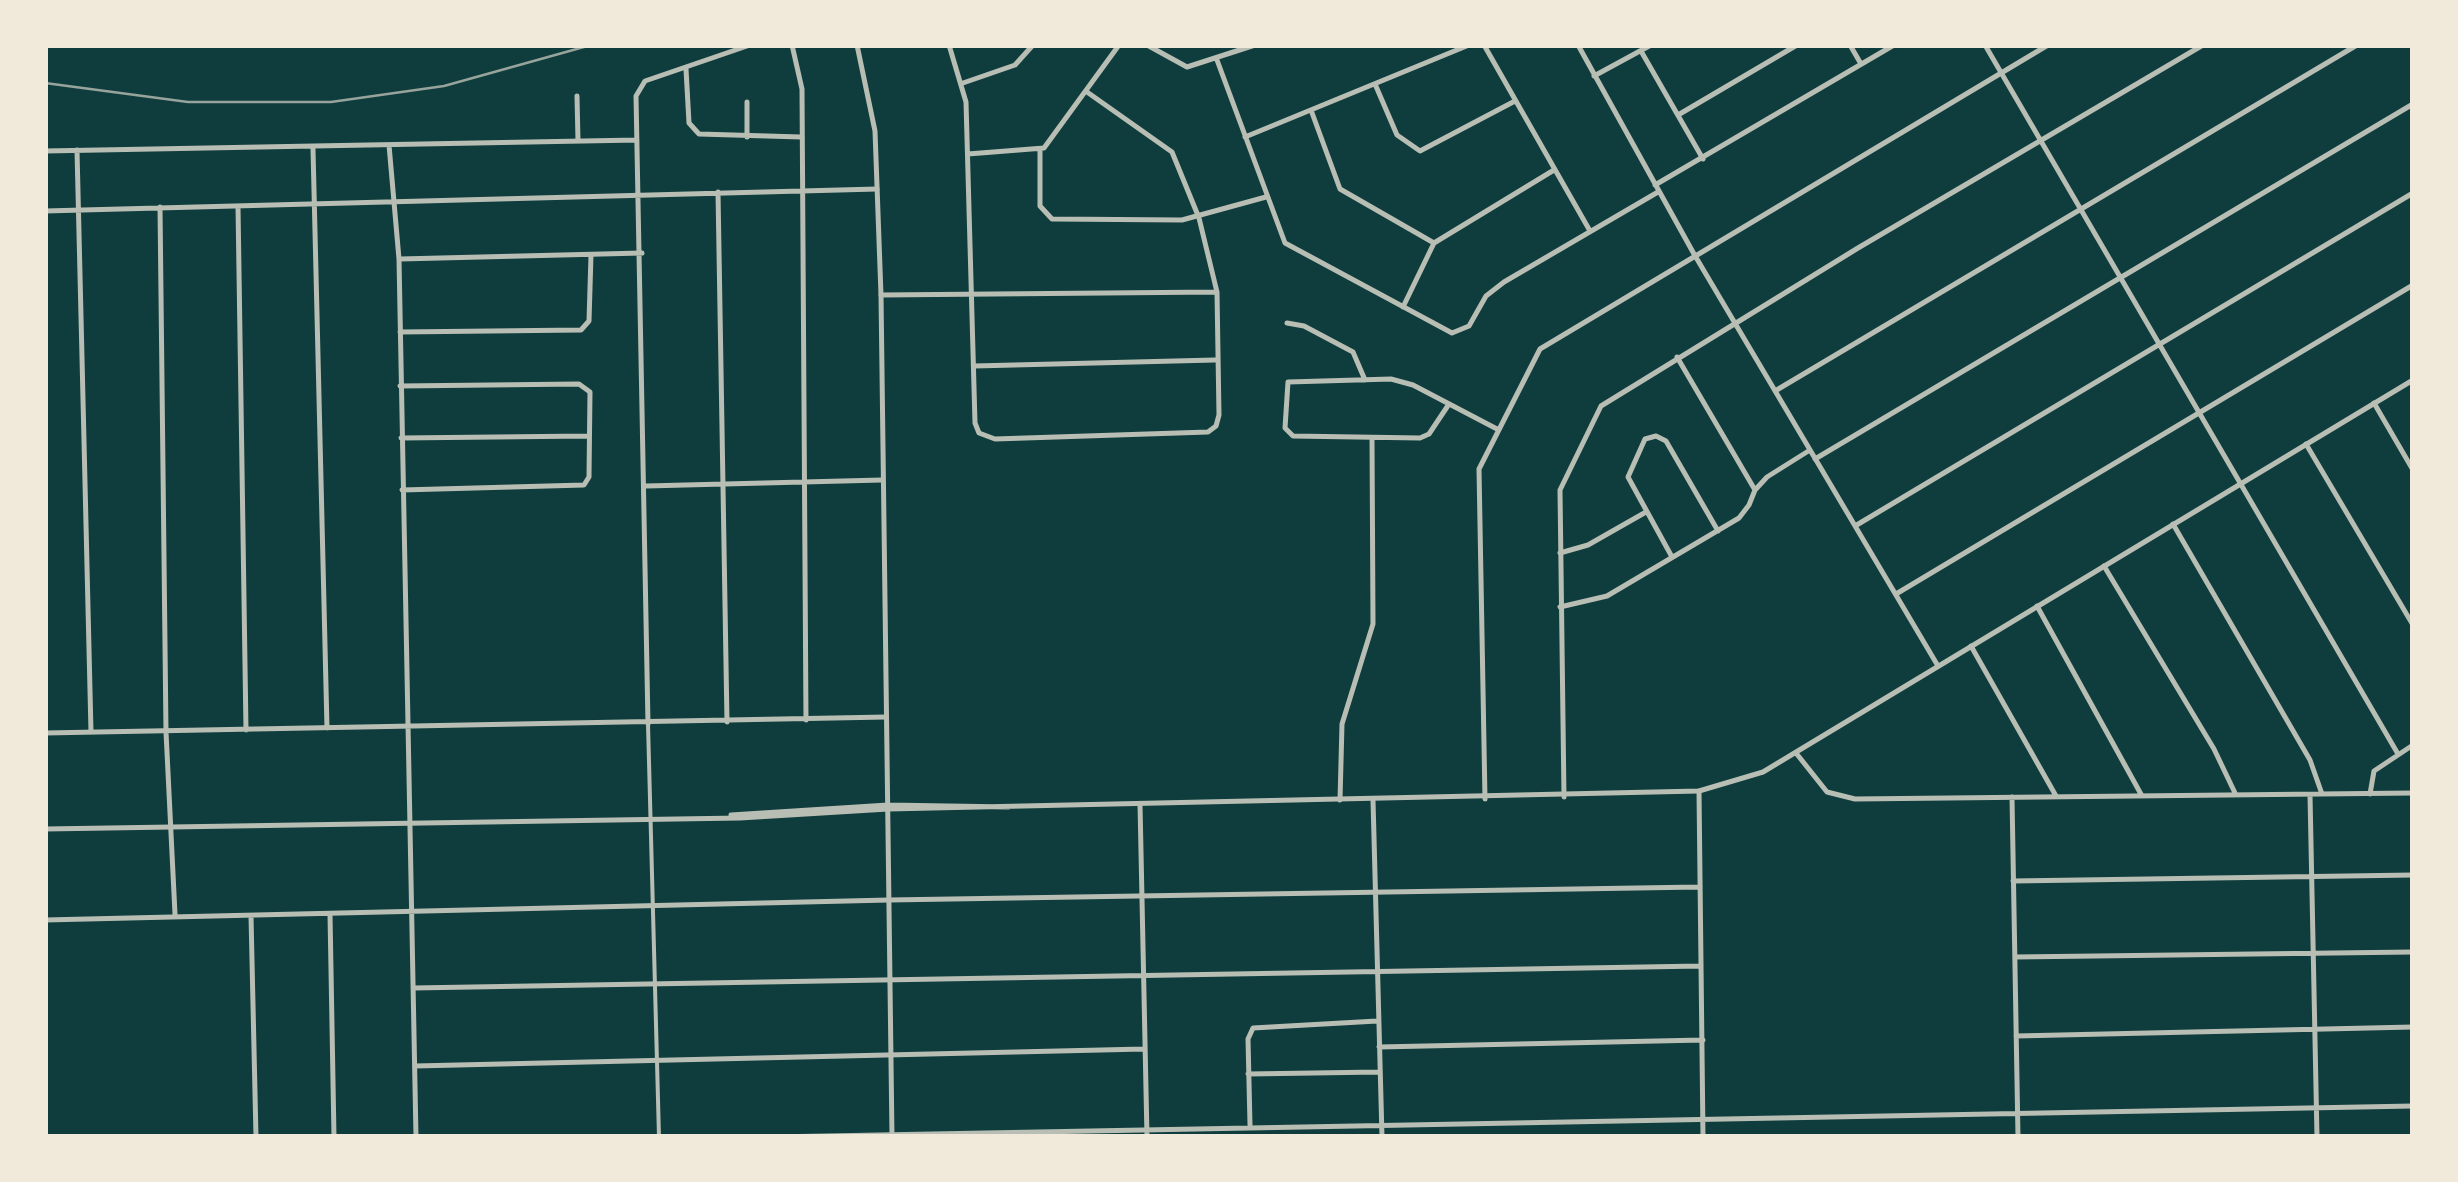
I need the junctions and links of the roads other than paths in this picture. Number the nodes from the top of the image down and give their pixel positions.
1 (750, 45) edge
2 (792, 45) edge
3 (857, 45) edge
4 (949, 45) edge
5 (1033, 45) edge
6 (1119, 45) edge
7 (1147, 45) edge
8 (1255, 45) edge
9 (1469, 45) edge
10 (1484, 45) edge
11 (1578, 45) edge
12 (1651, 45) edge
13 (1797, 45) edge
14 (1850, 45) edge
15 (1894, 45) edge
16 (1985, 45) edge
17 (2048, 45) edge
18 (2203, 45) edge
19 (2357, 45) edge
20 (1640, 51) junction
21 (1217, 60) junction
22 (1862, 64) junction
23 (686, 68) junction
24 (2002, 72) junction
25 (1594, 76) junction
26 (963, 83) junction
27 (1374, 84) junction
28 (1087, 92) junction
29 (577, 96) dead end
30 (1516, 101) junction
31 (747, 102) dead end
32 (2413, 104) edge
33 (1311, 110) junction
34 (1678, 115) junction
35 (747, 137) junction
36 (802, 137) junction
37 (1245, 137) junction
38 (638, 140) junction
39 (578, 141) junction
40 (2041, 142) junction
41 (388, 145) junction
42 (313, 149) junction
43 (77, 150) junction
44 (1040, 150) junction
45 (45, 152) edge
46 (968, 154) junction
47 (1703, 159) junction
48 (1555, 169) junction
49 (878, 188) junction
50 (1656, 188) junction
51 (800, 191) junction
52 (718, 192) junction
53 (2413, 194) edge
54 (640, 195) junction
55 (1266, 197) junction
56 (395, 203) junction
57 (315, 205) junction
58 (238, 206) junction
59 (160, 208) junction
60 (2081, 209) junction
61 (80, 210) junction
62 (45, 211) edge
63 (1198, 218) junction
64 (1590, 231) junction
65 (1434, 243) junction
66 (642, 254) junction
67 (1694, 254) junction
68 (591, 256) junction
69 (399, 260) junction
70 (2121, 277) junction
71 (2413, 285) edge
72 (1218, 292) junction
73 (972, 294) junction
74 (881, 295) junction
75 (1403, 307) junction
76 (1287, 322) dead end
77 (1734, 323) junction
78 (400, 332) junction
79 (2160, 343) junction
80 (1677, 357) junction
81 (1216, 360) junction
82 (974, 366) junction
83 (1365, 380) junction
84 (2413, 380) edge
85 (400, 386) junction
86 (1774, 391) junction
87 (2374, 403) junction
88 (1448, 404) junction
89 (2200, 412) junction
90 (1497, 429) junction
91 (588, 436) junction
92 (401, 438) junction
93 (1372, 438) junction
94 (2306, 444) junction
95 (1810, 450) junction
96 (1815, 458) junction
97 (2413, 470) edge
98 (882, 480) junction
99 (803, 482) junction
100 (2241, 482) junction
101 (724, 484) junction
102 (646, 486) junction
103 (402, 490) junction
104 (1755, 490) junction
105 (1646, 512) junction
106 (2173, 524) junction
107 (1854, 526) junction
108 (1718, 531) junction
109 (1560, 553) junction
110 (1672, 557) junction
111 (2104, 566) junction
112 (1896, 594) junction
113 (2038, 606) junction
114 (1560, 607) junction
115 (2413, 624) edge
116 (1971, 646) junction
117 (1938, 666) junction
118 (886, 717) junction
119 (806, 720) junction
120 (726, 722) junction
121 (648, 724) junction
122 (408, 727) junction
123 (327, 728) junction
124 (246, 730) junction
125 (91, 732) junction
126 (166, 732) junction
127 (45, 734) edge
128 (2413, 745) edge
129 (1796, 753) junction
130 (2398, 754) junction
131 (1699, 791) junction
132 (2413, 793) edge
133 (2236, 794) junction
134 (2310, 794) junction
135 (2322, 794) junction
136 (2370, 794) junction
137 (2056, 796) junction
138 (2142, 796) junction
139 (1564, 797) junction
140 (2012, 797) junction
141 (1486, 799) junction
142 (1340, 800) junction
143 (1373, 800) junction
144 (1140, 804) junction
145 (888, 807) junction
146 (652, 818) junction
147 (411, 823) junction
148 (169, 825) junction
149 (45, 829) edge
150 (2413, 874) edge
151 (2312, 876) junction
152 (2013, 881) junction
153 (1699, 887) junction
154 (1376, 893) junction
155 (1143, 896) junction
156 (889, 900) junction
157 (653, 905) junction
158 (411, 912) junction
159 (330, 914) junction
160 (175, 916) junction
161 (251, 916) junction
162 (45, 920) edge
163 (2413, 952) edge
164 (2313, 954) junction
165 (2015, 957) junction
166 (1701, 966) junction
167 (1377, 969) junction
168 (1143, 974) junction
169 (890, 979) junction
170 (656, 986) junction
171 (414, 988) junction
172 (1377, 1021) junction
173 (2413, 1028) edge
174 (2315, 1030) junction
175 (2016, 1036) junction
176 (1703, 1040) junction
177 (1378, 1046) junction
178 (1144, 1049) junction
179 (892, 1056) junction
180 (658, 1063) junction
181 (414, 1066) junction
182 (1379, 1072) junction
183 (1248, 1074) junction
184 (2413, 1106) edge
185 (2316, 1108) junction
186 (2017, 1114) junction
187 (1702, 1119) junction
188 (1381, 1125) junction
189 (1250, 1126) junction
190 (1146, 1133) edge
191 (892, 1136) edge
192 (256, 1137) edge
193 (334, 1137) edge
194 (416, 1137) edge
195 (659, 1137) edge
196 (773, 1137) edge
197 (1382, 1137) edge
198 (1703, 1137) edge
199 (2018, 1137) edge
200 (2317, 1137) edge

1 - 23 street
2 - 36 street
3 - 49 street
4 - 26 street
5 - 26 street
6 - 28 street
7 - 21 street
8 - 21 street
9 - 27 street
10 - 30 street
11 - 25 street
12 - 20 street
13 - 34 street
14 - 22 street
15 - 22 street
16 - 24 street
17 - 24 street
18 - 40 street
19 - 60 street
20 - 25 street
20 - 34 street
21 - 37 street
22 - 47 street
23 - 35 street
23 - 38 street
24 - 40 street
24 - 67 street
25 - 50 street
26 - 46 street
27 - 30 street
27 - 33 street
28 - 44 street
28 - 63 street
29 - 39 street
30 - 48 street
31 - 35 street
32 - 70 street
33 - 37 street
33 - 65 street
34 - 47 street
35 - 36 street
36 - 51 street
37 - 55 street
38 - 39 street
38 - 54 street
39 - 41 street
40 - 60 street
40 - 77 street
41 - 42 street
41 - 56 street
42 - 43 street
42 - 57 street
43 - 45 street
43 - 61 street
44 - 46 street
44 - 63 street
46 - 73 street
47 - 50 street
48 - 64 street
48 - 65 street
49 - 51 street
49 - 74 street
50 - 64 street
50 - 67 street
51 - 52 street
51 - 99 street
52 - 54 street
52 - 101 street
53 - 79 street
54 - 56 street
54 - 66 street
55 - 63 street
55 - 75 street
56 - 57 street
56 - 69 street
57 - 58 street
57 - 123 street
58 - 59 street
58 - 124 street
59 - 61 street
59 - 126 street
60 - 70 street
60 - 86 street
61 - 62 street
61 - 125 street
63 - 72 street
64 - 75 street
65 - 75 street
66 - 68 street
66 - 102 street
67 - 77 street
67 - 90 street
68 - 69 street
68 - 78 street
69 - 78 street
70 - 79 street
70 - 96 street
71 - 89 street
72 - 73 street
72 - 81 street
73 - 74 street
73 - 82 street
74 - 98 street
76 - 83 street
77 - 80 street
77 - 86 street
78 - 85 street
79 - 89 street
79 - 107 street
80 - 104 street
80 - 109 street
81 - 82 street
81 - 82 street
83 - 88 street
83 - 93 street
84 - 87 street
85 - 91 street
85 - 92 street
86 - 95 street
87 - 94 street
87 - 97 street
88 - 90 street
88 - 93 street
89 - 100 street
89 - 112 street
90 - 141 street
91 - 92 street
91 - 103 street
92 - 103 street
93 - 142 street
94 - 100 street
94 - 115 street
95 - 96 street
95 - 104 street
96 - 107 street
98 - 99 street
98 - 118 street
99 - 101 street
99 - 119 street
100 - 106 street
100 - 130 street
101 - 102 street
101 - 120 street
102 - 121 street
103 - 122 street
104 - 108 street
105 - 108 street
105 - 109 street
105 - 110 street
106 - 111 street
106 - 135 street
107 - 112 street
108 - 110 street
109 - 114 street
110 - 114 street
111 - 113 street
111 - 133 street
112 - 117 street
113 - 116 street
113 - 138 street
114 - 139 street
116 - 117 street
116 - 137 street
117 - 129 street
118 - 119 street
118 - 145 street
119 - 120 street
120 - 121 street
121 - 122 street
121 - 146 street
122 - 123 street
122 - 147 street
123 - 124 street
124 - 126 street
125 - 126 street
125 - 127 street
126 - 148 street
128 - 130 street
129 - 131 street
129 - 140 street
130 - 136 street
131 - 139 street
131 - 153 street
132 - 136 street
133 - 134 street
133 - 138 street
134 - 135 street
134 - 151 street
135 - 136 street
137 - 138 street
137 - 140 street
139 - 141 street
140 - 152 street
141 - 143 street
142 - 143 street
142 - 144 street
143 - 154 street
144 - 145 street
144 - 155 street
145 - 146 street
145 - 156 street
146 - 147 street
146 - 157 street
147 - 148 street
147 - 158 street
148 - 149 street
148 - 160 street
150 - 151 street
151 - 152 street
151 - 164 street
152 - 165 street
153 - 154 street
153 - 166 street
154 - 155 street
154 - 167 street
155 - 156 street
155 - 168 street
156 - 157 street
156 - 169 street
157 - 158 street
157 - 170 street
158 - 159 street
158 - 171 street
159 - 161 street
159 - 193 street
160 - 161 street
160 - 162 street
161 - 192 street
163 - 164 street
164 - 165 street
164 - 174 street
165 - 175 street
166 - 167 street
166 - 176 street
167 - 168 street
167 - 172 street
168 - 169 street
168 - 178 street
169 - 170 street
169 - 179 street
170 - 171 street
170 - 180 street
171 - 181 street
172 - 177 street
172 - 183 street
173 - 174 street
174 - 175 street
174 - 185 street
175 - 186 street
176 - 177 street
176 - 187 street
177 - 182 street
178 - 179 street
178 - 190 street
179 - 180 street
179 - 191 street
180 - 181 street
180 - 195 street
181 - 194 street
182 - 183 street
182 - 188 street
183 - 189 street
184 - 185 street
185 - 186 street
185 - 200 street
186 - 187 street
186 - 199 street
187 - 188 street
187 - 198 street
188 - 189 street
188 - 197 street
189 - 190 street
190 - 191 street
191 - 196 street

